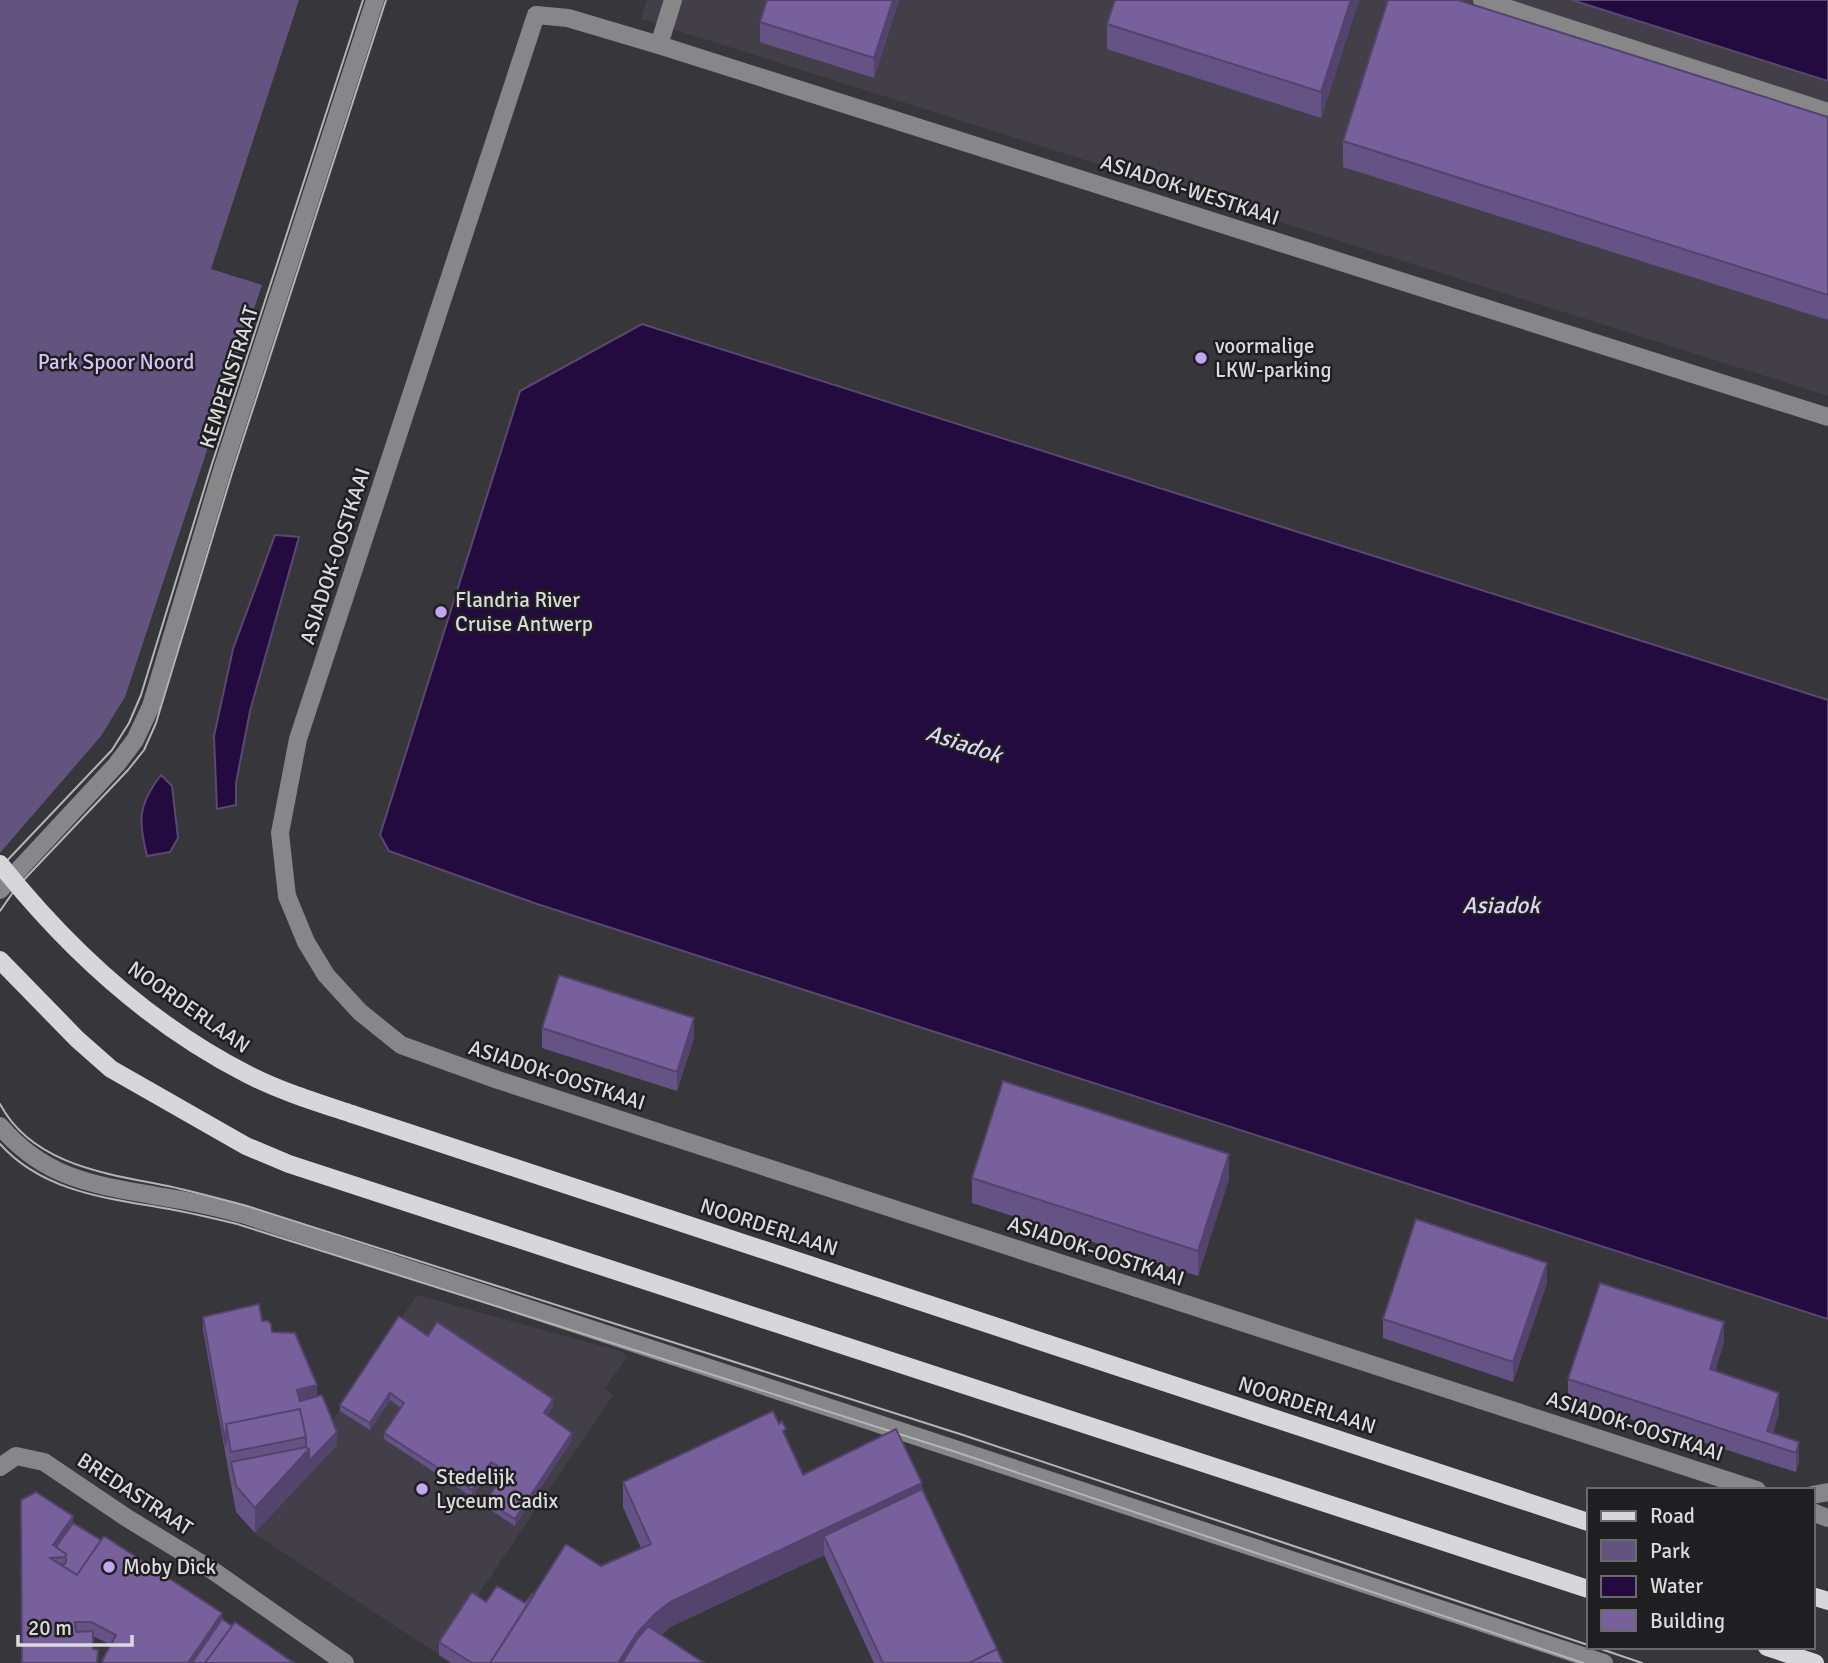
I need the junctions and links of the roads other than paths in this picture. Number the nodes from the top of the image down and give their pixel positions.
1 (375, 0) edge
2 (673, 0) edge
3 (1482, 0) edge
4 (536, 15) joint
5 (659, 45) junction
6 (1828, 112) edge
7 (1828, 417) edge
8 (0, 864) edge
9 (0, 890) edge
10 (0, 960) edge
11 (0, 1126) edge
12 (0, 1466) edge
13 (1751, 1488) edge
14 (1587, 1522) edge
15 (1587, 1589) edge
16 (1773, 1649) edge
17 (345, 1663) edge
18 (1604, 1663) edge
19 (1815, 1663) edge

1 - 9 street, KEMPENSTRAAT
2 - 5 street
3 - 6 street
4 - 5 street, ASIADOK-WESTKAAI
4 - 13 street, ASIADOK-OOSTKAAI
5 - 7 street, ASIADOK-WESTKAAI
8 - 14 main road, NOORDERLAAN, bridge
10 - 15 main road
11 - 18 street
12 - 17 street, BREDASTRAAT
16 - 19 main road

